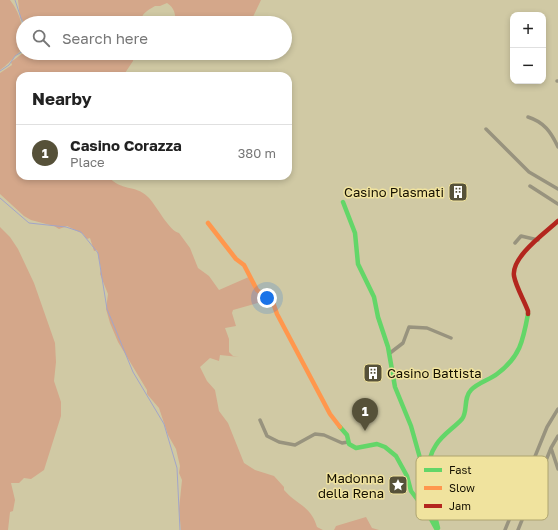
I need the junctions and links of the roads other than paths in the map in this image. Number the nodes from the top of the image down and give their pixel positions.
1 (528, 117) dead end
2 (486, 129) dead end
3 (558, 147) edge
4 (530, 186) dead end
5 (558, 189) edge
6 (343, 202) dead end
7 (558, 204) edge
8 (558, 221) edge
9 (208, 223) dead end
10 (538, 240) junction
11 (515, 243) dead end
12 (451, 338) dead end
13 (390, 353) junction
14 (558, 409) edge
15 (260, 420) dead end
16 (558, 436) edge
17 (348, 442) junction
18 (551, 448) junction
19 (419, 456) edge
20 (431, 456) edge
21 (535, 456) edge
22 (548, 456) edge
23 (558, 470) edge
24 (416, 498) edge
25 (432, 520) edge
26 (436, 520) edge
27 (509, 520) edge
28 (522, 520) edge
29 (438, 530) edge
30 (505, 530) edge
31 (518, 530) edge

1 - 3 street
2 - 5 street
4 - 7 street
6 - 13 street
8 - 10 street
9 - 17 street
10 - 11 street
10 - 20 street
12 - 13 street
13 - 19 street
14 - 21 street
15 - 17 street
16 - 18 street
17 - 24 street
18 - 22 street
18 - 23 street
25 - 29 street
26 - 29 street
27 - 30 street
28 - 31 street

